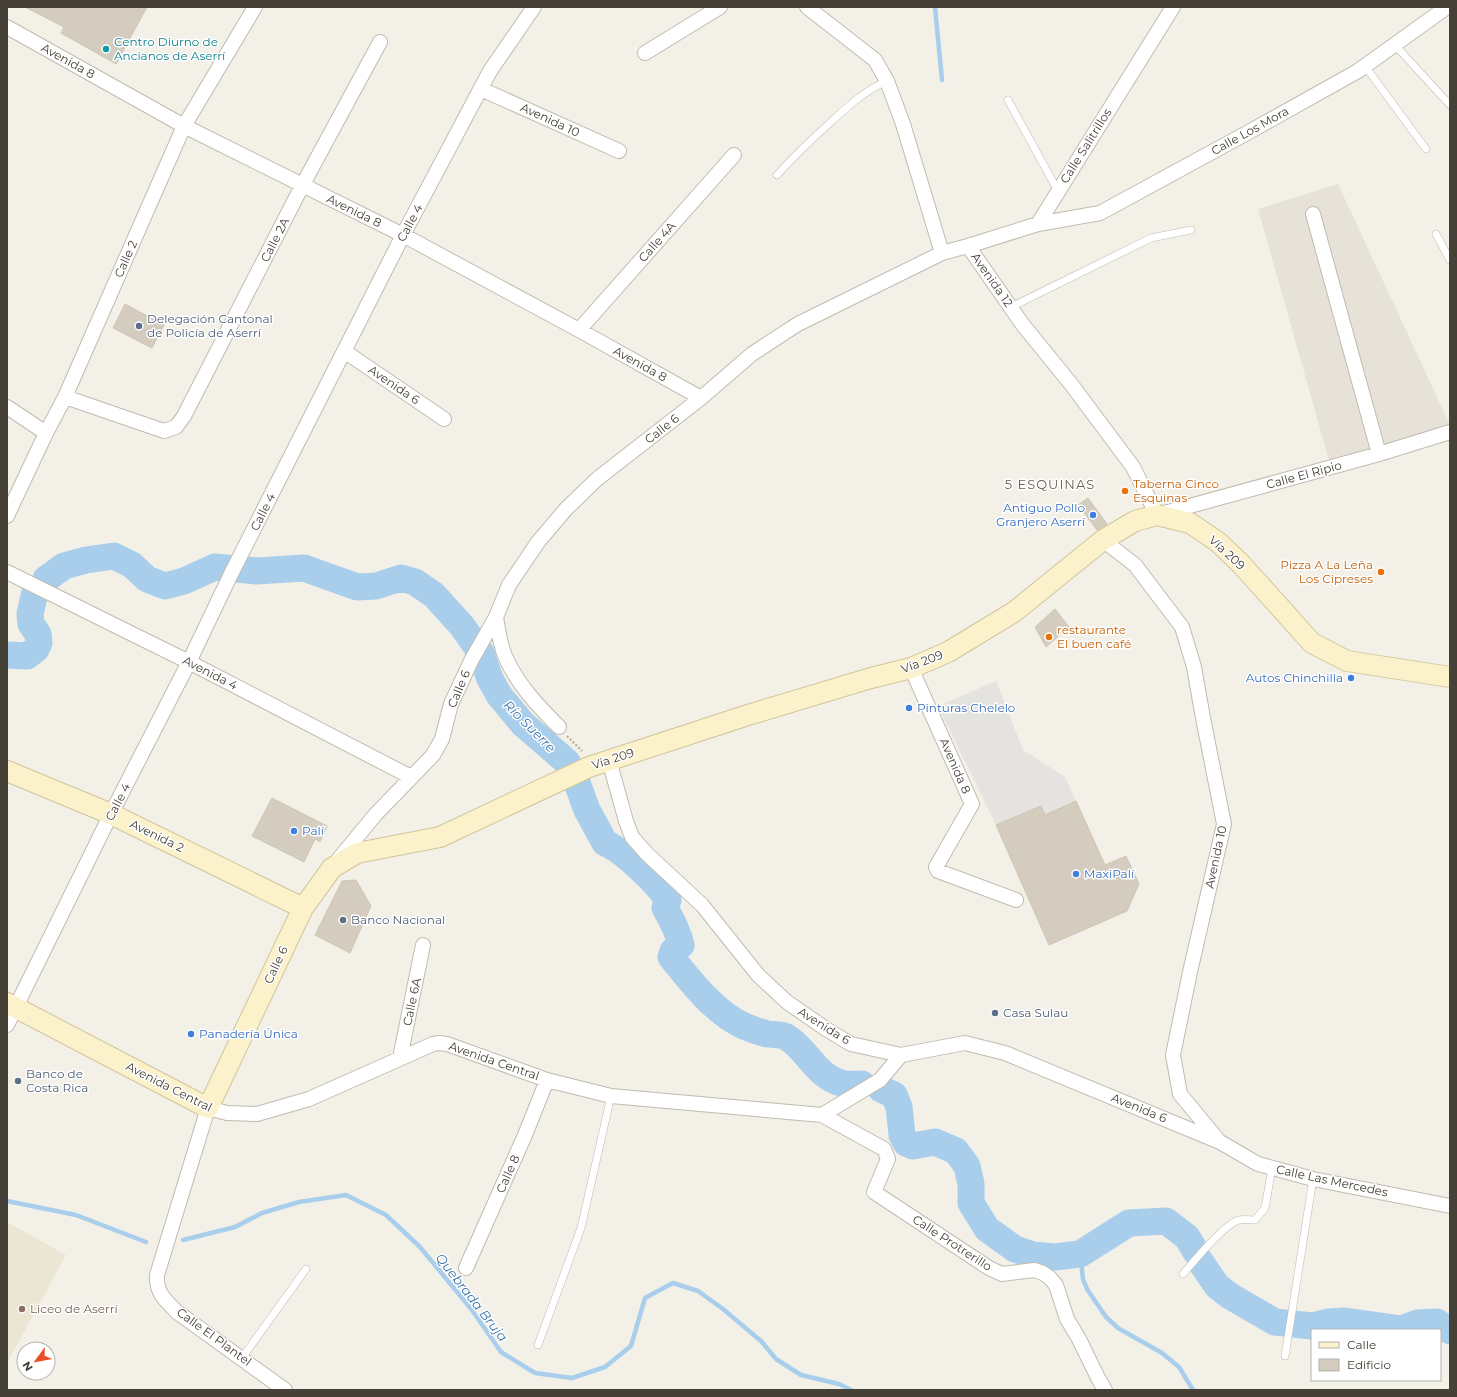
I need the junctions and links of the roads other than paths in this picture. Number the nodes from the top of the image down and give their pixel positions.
1 (255, 7) edge
2 (534, 7) edge
3 (720, 7) edge
4 (807, 7) edge
5 (1172, 7) edge
6 (1447, 7) edge
7 (7, 27) edge
8 (380, 42) dead end
9 (1395, 45) junction
10 (645, 53) dead end
11 (1364, 66) junction
12 (887, 81) junction
13 (481, 89) junction
14 (1008, 100) dead end
15 (1450, 106) edge
16 (184, 126) junction
17 (1426, 149) dead end
18 (619, 151) dead end
19 (734, 155) dead end
20 (777, 175) dead end
21 (302, 186) junction
22 (1058, 191) junction
23 (1313, 214) dead end
24 (1038, 224) junction
25 (1191, 230) dead end
26 (1436, 234) dead end
27 (403, 235) junction
28 (968, 246) junction
29 (942, 253) junction
30 (1450, 260) edge
31 (1010, 307) junction
32 (579, 330) junction
33 (344, 351) junction
34 (65, 397) junction
35 (701, 398) junction
36 (7, 407) edge
37 (444, 419) dead end
38 (1450, 432) edge
39 (46, 433) junction
40 (1379, 454) junction
41 (1157, 515) junction
42 (7, 516) edge
43 (1104, 540) junction
44 (7, 572) edge
45 (496, 617) junction
46 (189, 662) junction
47 (911, 668) junction
48 (1450, 677) edge
49 (559, 727) road end
50 (595, 765) junction
51 (7, 771) edge
52 (411, 777) junction
53 (112, 814) junction
54 (332, 868) junction
55 (1016, 900) dead end
56 (303, 908) junction
57 (424, 945) dead end
58 (11, 1005) edge
59 (7, 1025) edge
60 (901, 1055) junction
61 (400, 1058) junction
62 (547, 1080) junction
63 (611, 1096) junction
64 (208, 1108) junction
65 (822, 1115) junction
66 (1220, 1142) junction
67 (1272, 1168) junction
68 (1313, 1179) junction
69 (1450, 1206) edge
70 (466, 1268) dead end
71 (306, 1269) dead end
72 (1183, 1274) dead end
73 (157, 1275) joint
74 (538, 1345) dead end
75 (1285, 1356) dead end
76 (242, 1358) junction
77 (285, 1390) edge
78 (1105, 1390) edge

1 - 16 street, Calle 2
2 - 13 street, Calle 4
3 - 10 street
4 - 12 street
5 - 22 street, Calle Salitrillos
6 - 9 street, Calle Los Mora
7 - 16 street, Avenida 8
8 - 21 street, Calle 2A
9 - 11 street, Calle Los Mora
9 - 15 lane
11 - 17 lane
11 - 24 street, Calle Los Mora
12 - 20 lane
12 - 29 street
13 - 18 street, Avenida 10
13 - 27 street, Calle 4
14 - 22 lane
16 - 21 street, Avenida 8
16 - 34 street, Calle 2
19 - 32 street, Calle 4A
21 - 27 street, Avenida 8
21 - 34 street, Calle 2A
22 - 24 street, Calle Salitrillos
23 - 40 street
24 - 28 street
25 - 31 lane
26 - 30 lane
27 - 32 street, Avenida 8
27 - 33 street, Calle 4
28 - 29 street, Avenida 12
28 - 31 street, Avenida 12
29 - 35 street, Calle 6
31 - 41 street, Avenida 12
32 - 35 street, Avenida 8
33 - 37 street, Avenida 6
33 - 46 street, Calle 4
34 - 39 street, Calle 2
35 - 45 street, Calle 6
36 - 39 street
38 - 40 street, Calle El Ripio
39 - 42 street, Calle 2
40 - 41 street, Calle El Ripio
41 - 43 main road, Vía 209
41 - 48 main road, Vía 209
43 - 47 main road, Vía 209
43 - 66 street, Avenida 10
44 - 46 street, Avenida 4
45 - 49 street
45 - 52 street, Calle 6
46 - 52 street, Avenida 4
46 - 53 street, Calle 4
47 - 50 main road, Vía 209
47 - 55 street, Avenida 8
50 - 54 main road, Vía 209
50 - 60 street, Avenida 6
51 - 53 main road, Avenida 2
52 - 54 street, Calle 6
53 - 56 main road, Avenida 2
53 - 58 street, Calle 4
54 - 56 main road, Calle 6
56 - 64 main road, Calle 6
57 - 61 street, Calle 6A
58 - 59 street, Calle 4
58 - 64 main road, Avenida Central
60 - 65 street
60 - 66 street, Avenida 6
61 - 62 street, Avenida Central
61 - 64 street, Avenida Central
62 - 63 street, Avenida Central
62 - 70 street, Calle 8
63 - 65 street, Avenida Central
63 - 74 lane
64 - 73 street, Calle 6
65 - 78 street, Calle Protrerillo
66 - 67 street, Calle Las Mercedes
67 - 68 street, Calle Las Mercedes
67 - 72 lane
68 - 69 street, Calle Las Mercedes
68 - 75 lane
71 - 76 lane
73 - 76 street, Calle El Plantel
76 - 77 street, Calle El Plantel

